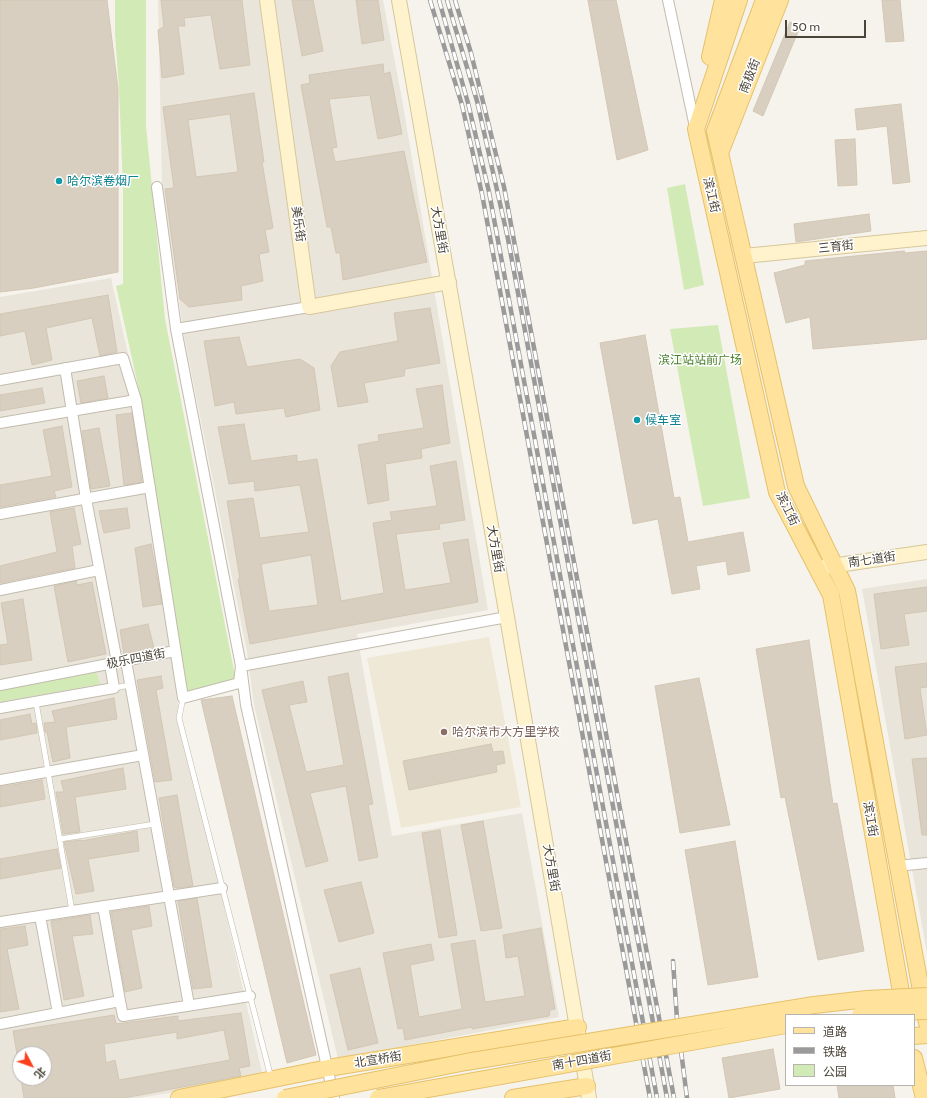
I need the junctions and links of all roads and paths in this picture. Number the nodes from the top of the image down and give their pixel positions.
1 (267, 0) edge
2 (393, 0) edge
3 (399, 0) edge
4 (668, 0) edge
5 (724, 0) edge
6 (739, 0) edge
7 (764, 0) edge
8 (780, 0) edge
9 (703, 109) junction
10 (696, 129) junction
11 (715, 131) joint
12 (720, 153) junction
13 (157, 187) dead end
14 (927, 238) edge
15 (744, 256) junction
16 (445, 283) junction
17 (309, 307) junction
18 (176, 329) junction
19 (65, 368) junction
20 (0, 380) edge
21 (136, 400) junction
22 (71, 411) junction
23 (0, 423) edge
24 (150, 487) junction
25 (86, 499) junction
26 (0, 514) edge
27 (927, 552) edge
28 (835, 566) junction
29 (818, 568) junction
30 (100, 570) junction
31 (0, 590) edge
32 (504, 618) junction
33 (175, 651) junction
34 (118, 662) junction
35 (242, 666) junction
36 (130, 685) junction
37 (0, 686) edge
38 (114, 688) junction
39 (183, 698) junction
40 (36, 702) junction
41 (0, 708) edge
42 (143, 755) junction
43 (48, 772) junction
44 (0, 780) edge
45 (156, 824) junction
46 (60, 839) junction
47 (927, 863) edge
48 (897, 866) junction
49 (222, 888) junction
50 (169, 896) junction
51 (103, 906) junction
52 (72, 911) junction
53 (40, 916) junction
54 (0, 922) edge
55 (922, 973) edge
56 (250, 996) junction
57 (927, 996) edge
58 (120, 1001) junction
59 (189, 1005) junction
60 (927, 1011) edge
61 (58, 1013) junction
62 (870, 1014) edge
63 (905, 1014) edge
64 (927, 1023) edge
65 (0, 1024) edge
66 (785, 1025) edge
67 (574, 1028) junction
68 (927, 1035) edge
69 (915, 1036) edge
70 (915, 1062) edge
71 (328, 1068) junction
72 (271, 1080) junction
73 (584, 1092) edge
74 (179, 1098) edge
75 (285, 1098) edge
76 (334, 1098) edge
77 (378, 1098) edge
78 (513, 1098) edge
79 (924, 1098) edge

1 - 17 main road, 美乐街
2 - 16 main road, 大方里街
3 - 16 main road, 大方里街
4 - 10 street, 滨江街
5 - 9 main road
6 - 9 main road
7 - 11 main road, 南极街
8 - 12 main road, 南极街
9 - 10 main road
10 - 29 main road, 滨江街
11 - 12 main road, 滨江街
12 - 15 main road, 滨江街
13 - 18 street
14 - 15 main road, 三育街
15 - 28 main road, 滨江街
16 - 17 main road
16 - 32 main road, 大方里街
17 - 18 street
18 - 35 street
19 - 20 street
19 - 21 street
19 - 22 street
21 - 22 street
21 - 24 street
22 - 23 street
22 - 25 street
24 - 25 street
24 - 33 street
25 - 26 street
25 - 30 street
27 - 28 main road, 南七道街
28 - 29 main road, 南七道街
28 - 48 main road, 滨江街
29 - 63 main road, 滨江街
30 - 31 street
30 - 34 street
32 - 35 street
32 - 67 main road, 大方里街
33 - 34 street, 极乐四道街
33 - 39 street, 极乐四道街
34 - 36 street
34 - 37 street, 极乐四道街
34 - 38 street
35 - 39 street
35 - 71 street
36 - 38 lane
36 - 42 street
38 - 40 street
39 - 49 lane
40 - 41 street
40 - 43 lane
42 - 43 street
42 - 45 street
43 - 44 street
43 - 46 lane
45 - 46 lane
45 - 50 street
46 - 52 lane
47 - 48 street
48 - 55 main road, 滨江街
49 - 50 street
49 - 56 lane
50 - 51 street
50 - 59 street
51 - 52 street
51 - 58 street
52 - 53 street
53 - 54 street
53 - 61 street
55 - 64 main road, 滨江街
56 - 59 street
56 - 72 lane
57 - 75 main road, bridge
58 - 59 street
58 - 61 street
60 - 62 main road, bridge
61 - 65 street
66 - 77 main road, 南十四道街, bridge
67 - 71 main road, 北宣桥街
67 - 73 main road, 大方里街
68 - 69 main road
70 - 79 main road
71 - 72 main road, 北宣桥街
71 - 76 street
72 - 74 main road, 北宣桥街
73 - 78 main road

